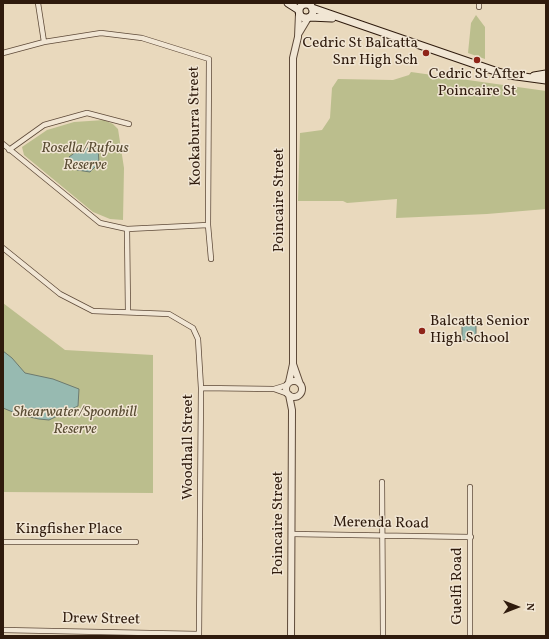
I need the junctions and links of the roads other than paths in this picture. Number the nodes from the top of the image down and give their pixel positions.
1 (38, 3) edge
2 (288, 3) edge
3 (300, 8) edge
4 (312, 8) junction
5 (309, 18) junction
6 (344, 20) junction
7 (298, 36) junction
8 (44, 42) junction
9 (3, 53) edge
10 (546, 74) edge
11 (529, 77) junction
12 (546, 80) edge
13 (129, 124) dead end
14 (3, 144) edge
15 (9, 150) junction
16 (208, 226) junction
17 (126, 229) junction
18 (3, 248) edge
19 (211, 259) dead end
20 (128, 312) junction
21 (293, 364) junction
22 (288, 384) junction
23 (300, 384) junction
24 (201, 388) junction
25 (274, 389) junction
26 (288, 394) junction
27 (298, 395) junction
28 (292, 410) junction
29 (382, 482) dead end
30 (470, 487) dead end
31 (292, 534) junction
32 (382, 536) junction
33 (471, 537) junction
34 (3, 542) edge
35 (136, 542) dead end
36 (3, 630) edge
37 (24, 633) edge
38 (111, 634) edge
39 (199, 635) edge
40 (291, 636) edge
41 (383, 636) edge
42 (470, 636) edge

1 - 8 street
2 - 3 main road
3 - 4 main road
3 - 5 main road
3 - 7 street, Poincaire Street
4 - 5 main road
4 - 6 main road
5 - 6 main road
5 - 7 street, Poincaire Street
6 - 11 main road
7 - 21 street, Poincaire Street
8 - 9 street, Kookaburra Street
8 - 16 street, Kookaburra Street
10 - 11 main road
11 - 12 main road
13 - 15 street
14 - 15 street
15 - 17 street
16 - 17 street
16 - 19 street, Kookaburra Street
17 - 20 street
18 - 20 street, Woodhall Street
20 - 24 street, Woodhall Street
21 - 22 street, Poincaire Street
21 - 23 street, Poincaire Street
22 - 23 street
22 - 25 street
22 - 26 street
23 - 27 street
24 - 25 street
24 - 39 street, Woodhall Street
25 - 26 street
26 - 27 street
26 - 28 street, Poincaire Street
27 - 28 street, Poincaire Street
28 - 31 street, Poincaire Street
29 - 32 street
30 - 33 street, Guelfi Road
31 - 32 street, Merenda Road
31 - 40 street, Poincaire Street
32 - 33 street, Merenda Road
32 - 41 street
33 - 42 street, Guelfi Road
34 - 35 street, Kingfisher Place
36 - 37 street, Drew Street
37 - 38 street, Drew Street
38 - 39 street, Drew Street

